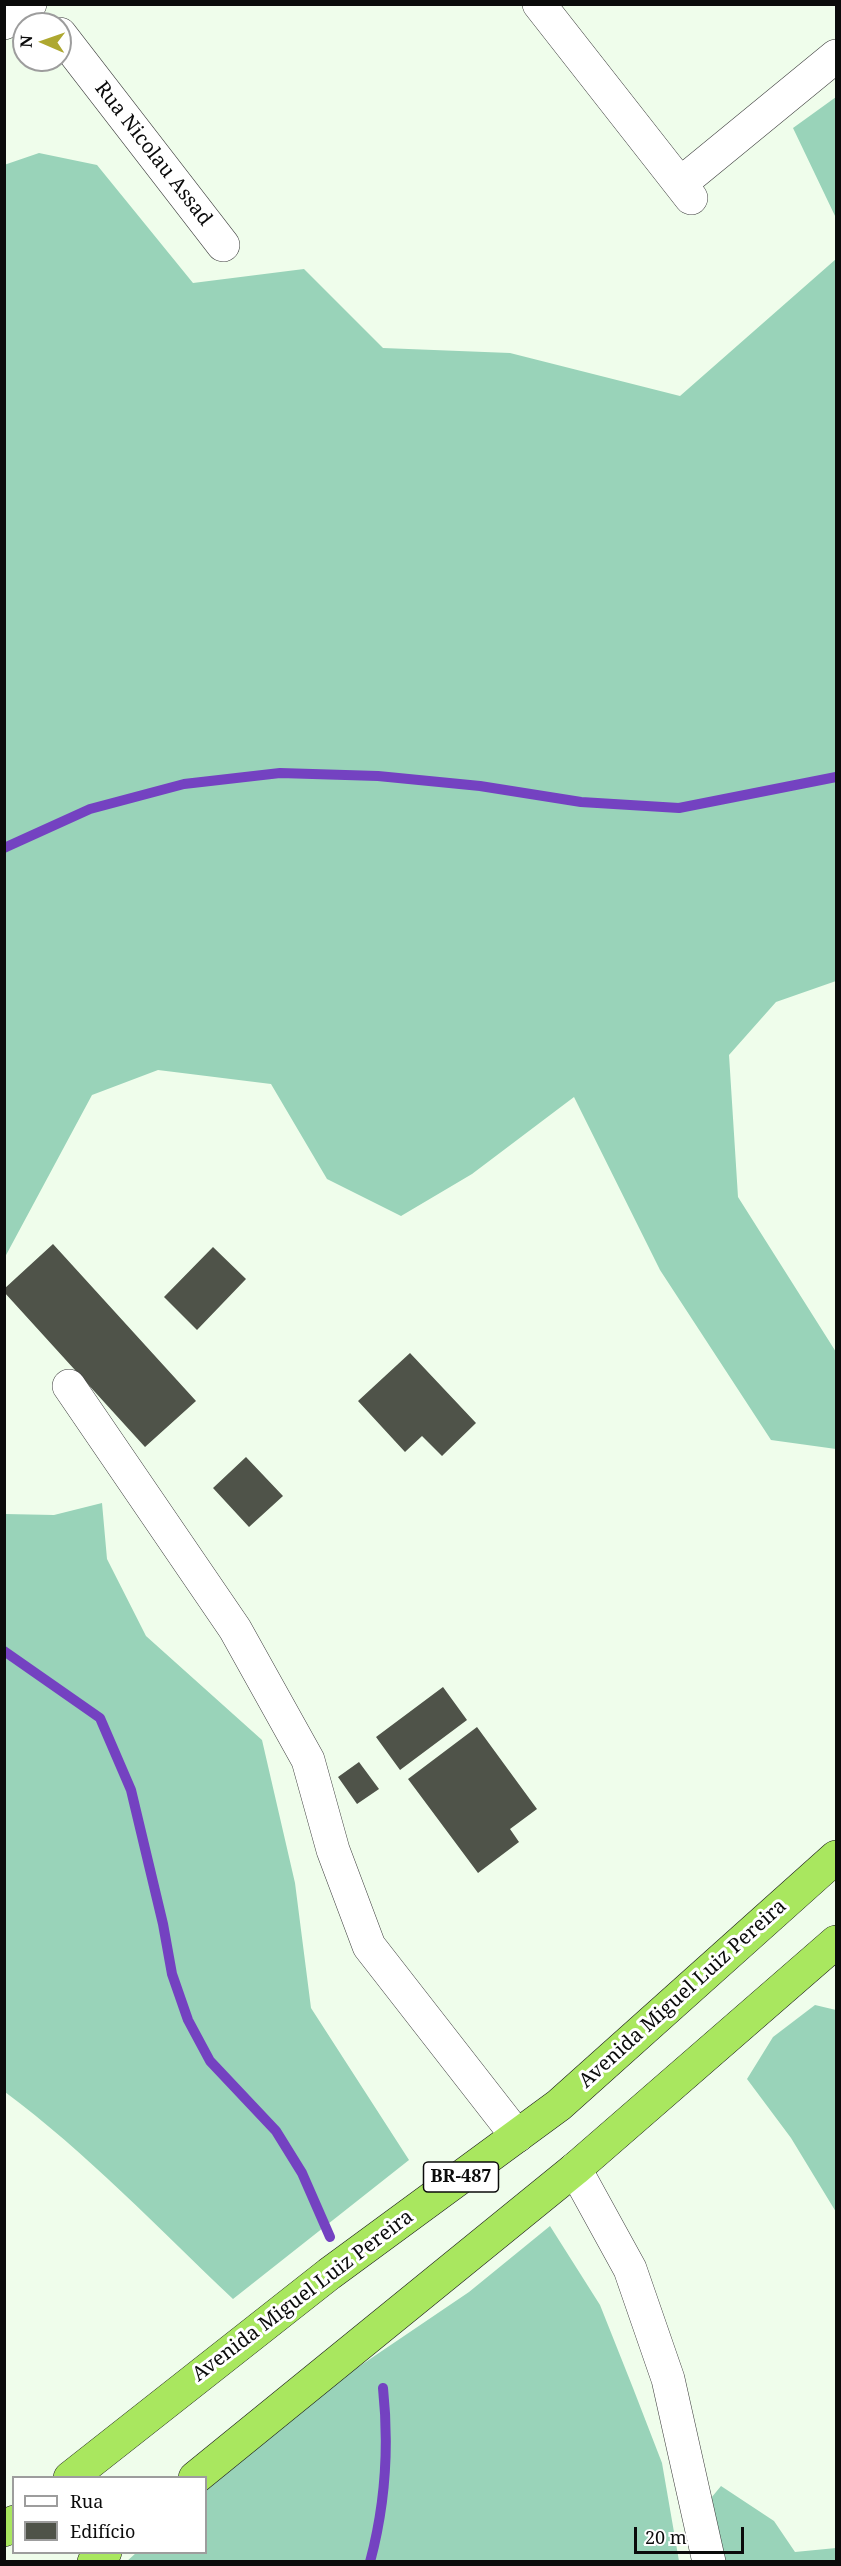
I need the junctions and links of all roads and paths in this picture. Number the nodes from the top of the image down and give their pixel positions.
1 (30, 4) edge
2 (539, 4) edge
3 (4, 23) edge
4 (72, 50) edge
5 (837, 56) edge
6 (223, 245) dead end
7 (69, 1386) dead end
8 (837, 1857) edge
9 (837, 1942) edge
10 (517, 2136) junction
11 (575, 2169) junction
12 (73, 2476) edge
13 (197, 2476) edge
14 (709, 2562) edge

1 - 3 street
2 - 5 street
4 - 6 street, Rua Nicolau Assad
7 - 10 street
8 - 10 highway, Avenida Miguel Luiz Pereira / BR-487
9 - 11 highway
10 - 12 highway, Avenida Miguel Luiz Pereira / BR-487
11 - 13 highway
11 - 14 street

